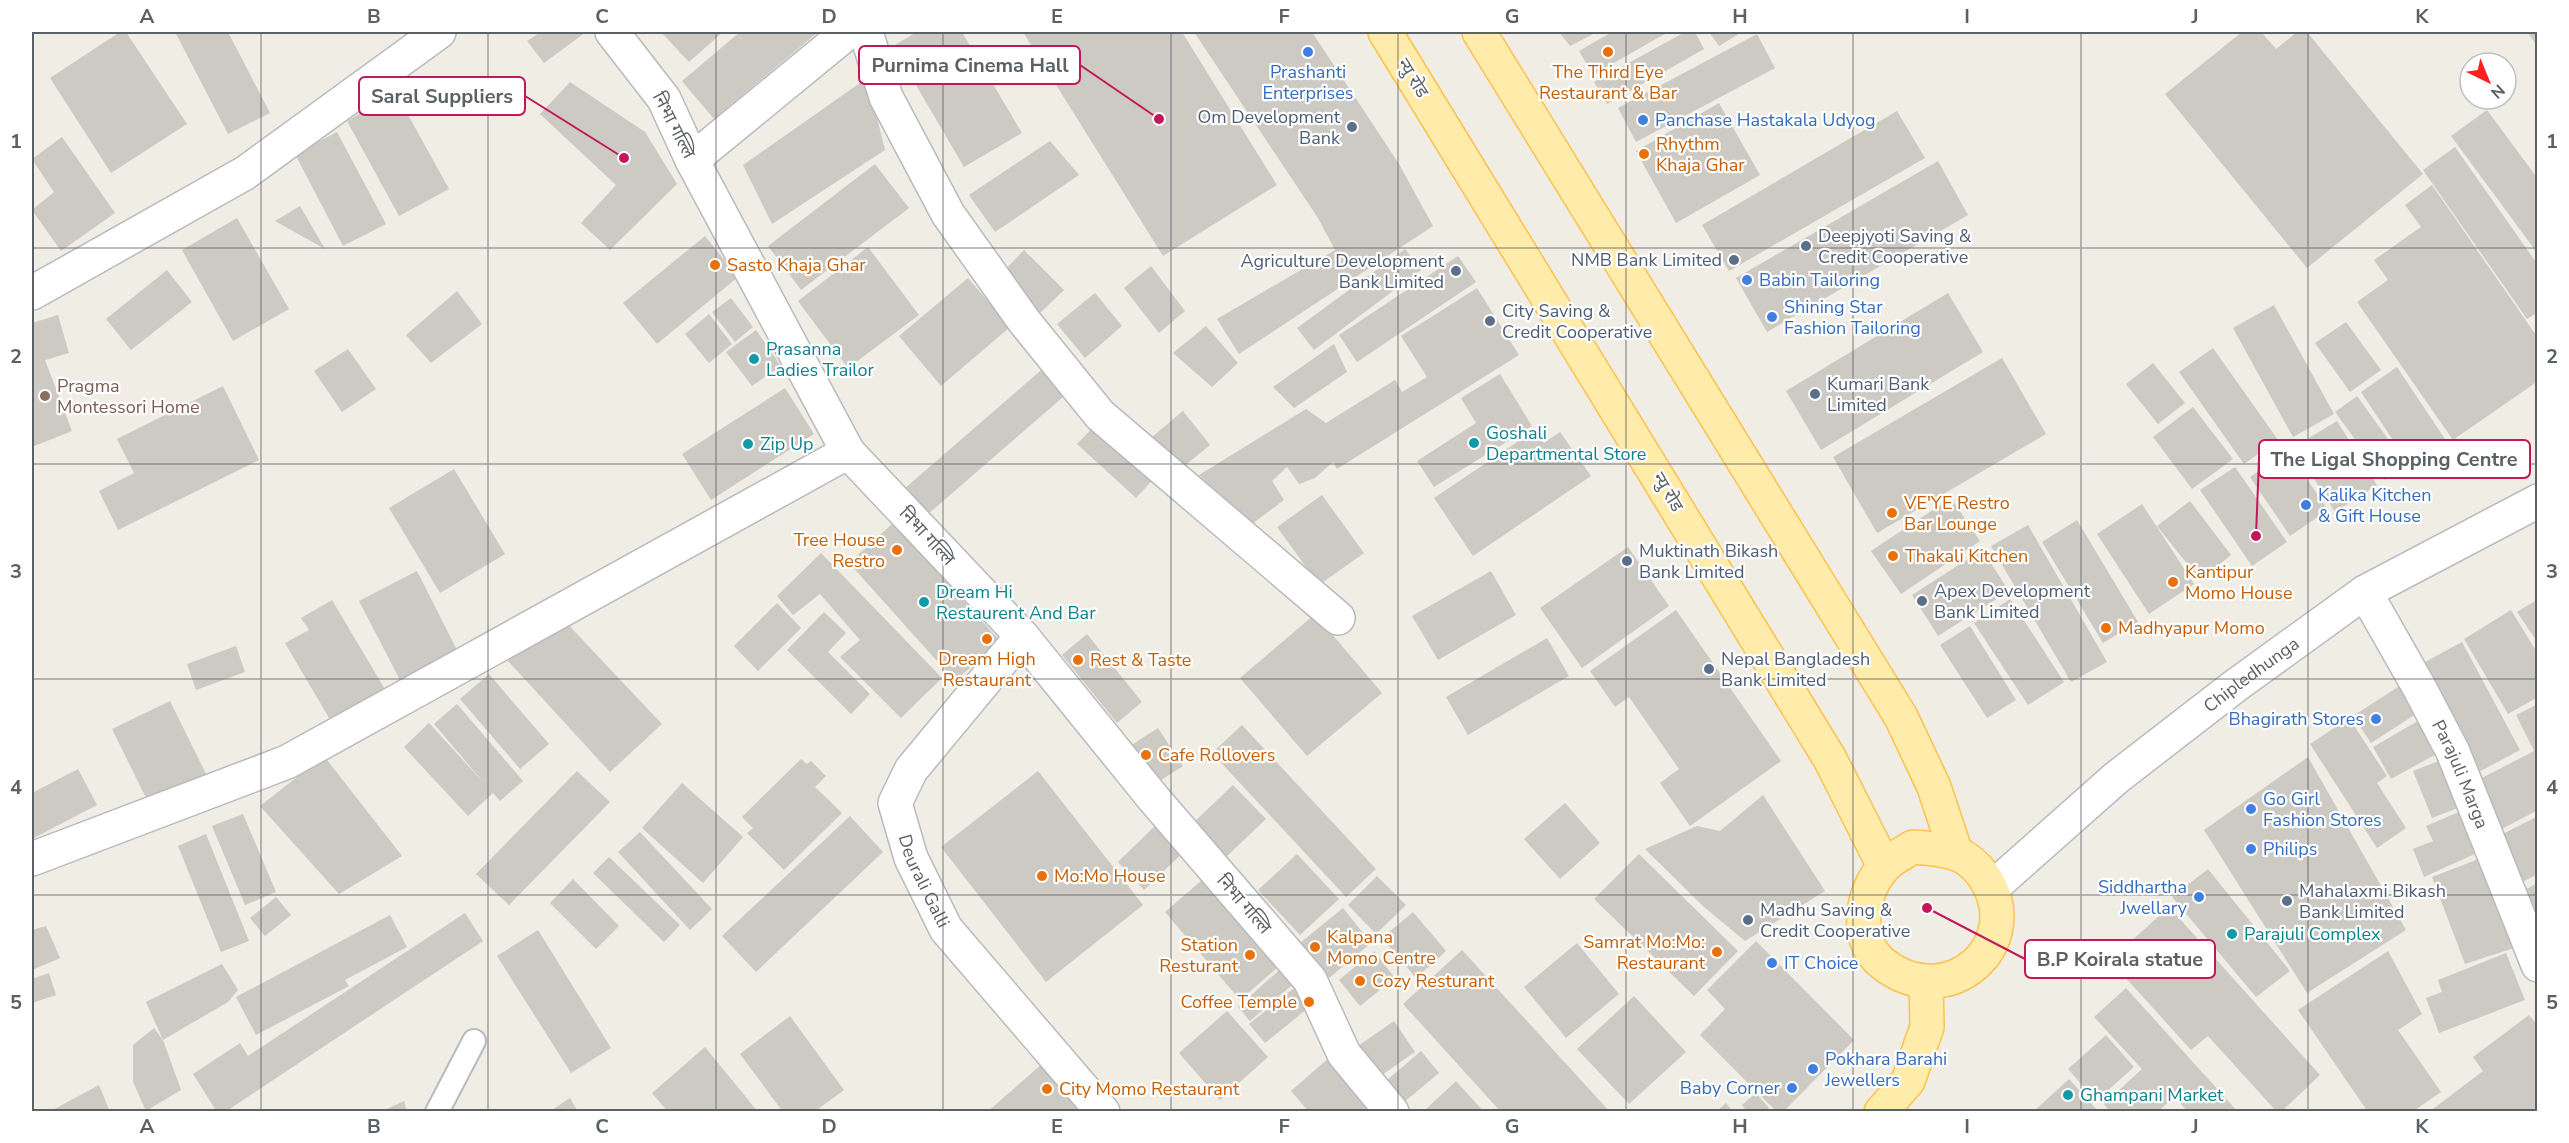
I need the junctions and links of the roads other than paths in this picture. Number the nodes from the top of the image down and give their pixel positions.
1 (439, 32) edge
2 (612, 32) edge
3 (848, 32) edge
4 (866, 32) edge
5 (1385, 32) edge
6 (1479, 32) edge
7 (692, 160) junction
8 (32, 293) edge
9 (848, 452) junction
10 (2538, 501) edge
11 (2365, 592) junction
12 (1338, 618) dead end
13 (1022, 636) junction
14 (1956, 853) junction
15 (32, 859) edge
16 (1884, 866) junction
17 (1992, 888) junction
18 (2538, 965) edge
19 (1926, 983) junction
20 (474, 1041) dead end
21 (437, 1112) edge
22 (1103, 1112) edge
23 (1392, 1112) edge
24 (1881, 1112) edge

1 - 8 street
2 - 7 street, निभा गल्लि
3 - 7 street
4 - 12 street
5 - 16 main road, न्यु रोड
6 - 14 main road
7 - 9 street, निभा गल्लि
9 - 13 street, निभा गल्लि
9 - 15 street
10 - 11 street, Chipledhunga
11 - 17 street, Chipledhunga
11 - 18 street, Parajuli Marga
13 - 22 street, Deurali Galli
13 - 23 street, निभा गल्लि
14 - 16 main road
14 - 17 main road
16 - 19 main road
17 - 19 main road
19 - 24 main road
20 - 21 lane

